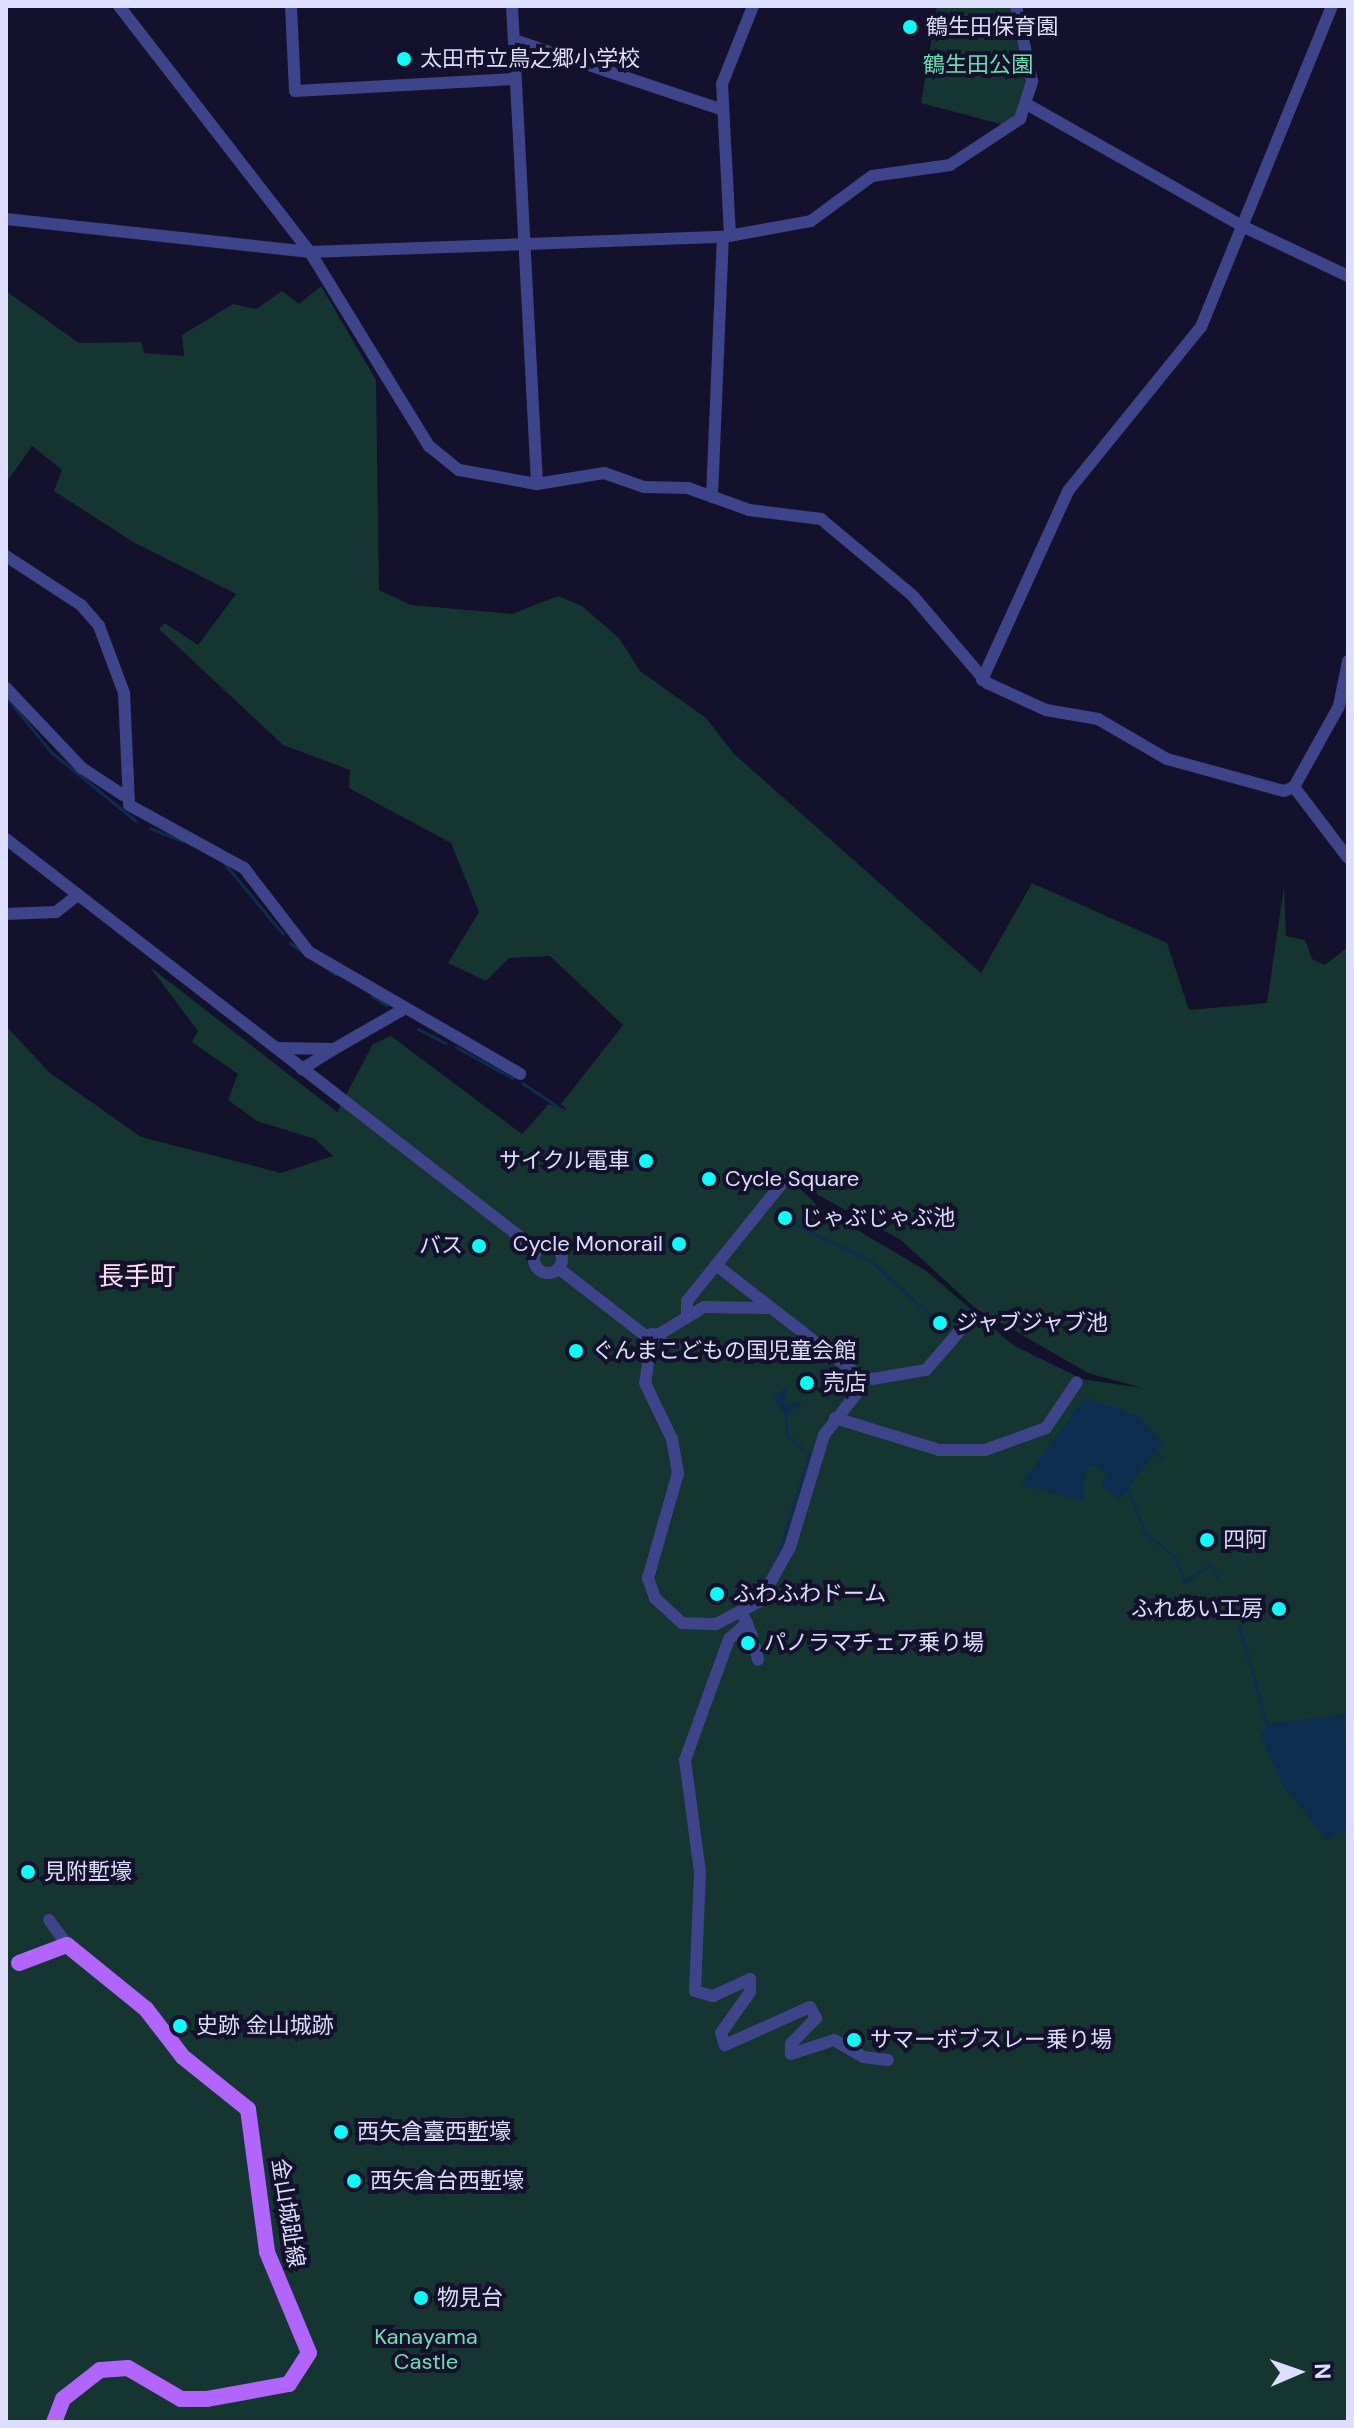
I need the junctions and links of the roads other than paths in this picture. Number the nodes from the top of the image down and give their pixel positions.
1 (119, 6) edge
2 (291, 6) edge
3 (512, 6) edge
4 (753, 6) edge
5 (1016, 6) edge
6 (1332, 6) edge
7 (514, 40) junction
8 (515, 79) junction
9 (1030, 106) junction
10 (720, 109) junction
11 (6, 219) edge
12 (1244, 227) junction
13 (726, 236) junction
14 (524, 246) junction
15 (310, 252) junction
16 (1348, 276) edge
17 (537, 484) junction
18 (712, 497) junction
19 (6, 556) edge
20 (1348, 661) edge
21 (982, 680) junction
22 (6, 688) edge
23 (1294, 787) junction
24 (123, 795) junction
25 (6, 839) edge
26 (1348, 858) edge
27 (78, 895) junction
28 (6, 914) edge
29 (402, 1010) junction
30 (275, 1048) junction
31 (334, 1049) junction
32 (302, 1069) junction
33 (520, 1074) dead end
34 (783, 1182) dead end
35 (537, 1250) dead end
36 (716, 1265) junction
37 (562, 1271) dead end
38 (771, 1308) junction
39 (687, 1313) junction
40 (969, 1320) dead end
41 (652, 1341) junction
42 (859, 1381) junction
43 (1077, 1382) dead end
44 (835, 1418) junction
45 (745, 1618) junction
46 (755, 1648) dead end
47 (49, 1920) dead end
48 (67, 1945) junction
49 (19, 1963) dead end
50 (888, 2060) dead end
51 (54, 2422) edge

1 - 15 street
2 - 8 street
3 - 7 street
4 - 10 street
5 - 9 street
6 - 12 street
7 - 8 street
7 - 10 street
8 - 14 street
9 - 12 street
9 - 13 street
10 - 13 street
11 - 15 street
12 - 16 street
12 - 21 street
13 - 14 street
13 - 18 street
14 - 15 street
14 - 17 street
15 - 17 street
17 - 18 street
18 - 21 street
19 - 24 street
20 - 23 street
21 - 23 street
22 - 24 street
23 - 26 street
24 - 29 street
25 - 27 street
27 - 28 street
27 - 30 street
29 - 31 street
29 - 33 street
30 - 31 street
30 - 32 street
31 - 32 street
32 - 35 street
34 - 36 street
36 - 38 street
36 - 39 street
37 - 41 street
38 - 39 street
38 - 42 street
39 - 41 street
40 - 42 street
41 - 45 street
42 - 44 street
43 - 44 street
44 - 45 street
45 - 46 street
45 - 50 street
47 - 48 street
48 - 49 main road
48 - 51 main road, 金山城趾線

